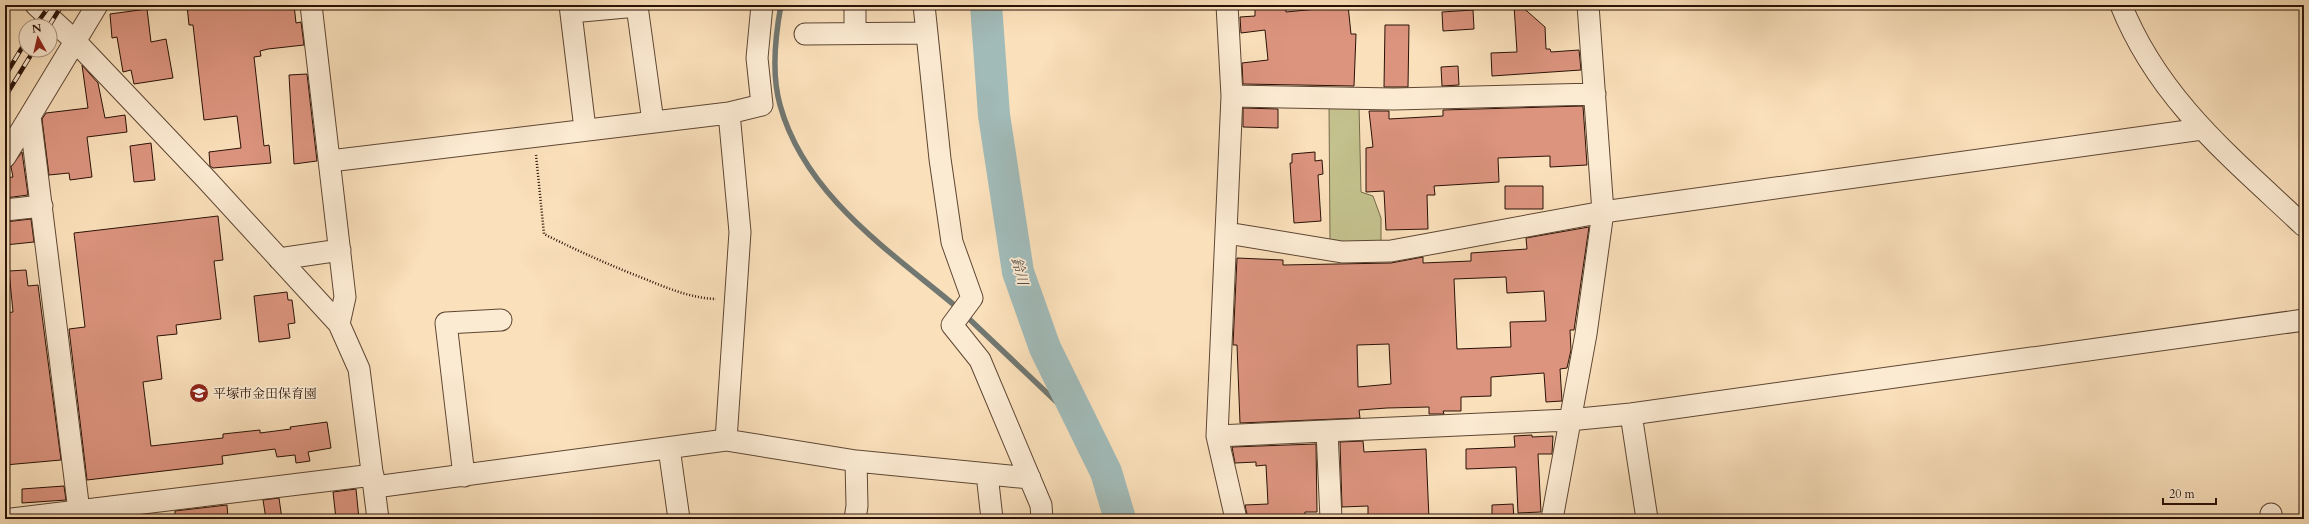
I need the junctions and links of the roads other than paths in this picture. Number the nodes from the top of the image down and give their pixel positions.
1 (36, 5) edge
2 (97, 5) edge
3 (312, 5) edge
4 (762, 5) edge
5 (855, 5) edge
6 (924, 5) edge
7 (1227, 5) edge
8 (1588, 5) edge
9 (2121, 5) edge
10 (571, 9) edge
11 (855, 33) junction
12 (926, 33) junction
13 (804, 34) dead end
14 (75, 41) junction
15 (1595, 94) junction
16 (1232, 96) junction
17 (729, 113) junction
18 (30, 116) junction
19 (653, 122) junction
20 (585, 129) junction
21 (2202, 129) junction
22 (5, 157) edge
23 (330, 161) junction
24 (42, 206) junction
25 (5, 210) edge
26 (1603, 212) junction
27 (2304, 226) edge
28 (1227, 233) junction
29 (340, 250) junction
30 (280, 260) junction
31 (501, 320) dead end
32 (2304, 320) edge
33 (339, 324) junction
34 (1631, 414) junction
35 (1569, 420) junction
36 (1327, 431) junction
37 (1218, 436) junction
38 (726, 440) junction
39 (669, 448) junction
40 (856, 461) junction
41 (987, 474) junction
42 (464, 476) junction
43 (1030, 478) junction
44 (374, 481) junction
45 (79, 515) edge
46 (12, 519) edge
47 (378, 519) edge
48 (678, 519) edge
49 (855, 519) edge
50 (992, 519) edge
51 (1042, 519) edge
52 (1236, 519) edge
53 (1331, 519) edge
54 (1552, 519) edge
55 (1647, 519) edge

1 - 14 street
2 - 14 street
3 - 23 street
4 - 17 street
5 - 11 street
6 - 12 street
7 - 16 street
8 - 15 street
9 - 21 street
10 - 19 street
10 - 20 street
11 - 12 street
11 - 13 street
12 - 43 street
14 - 18 street
14 - 30 street
15 - 16 street
15 - 26 street
16 - 28 street
17 - 19 street
17 - 38 street
18 - 22 street
18 - 24 street
19 - 20 street
20 - 23 street
21 - 26 street
21 - 27 street
23 - 29 street
24 - 25 street
24 - 45 street
26 - 28 street
26 - 35 street
28 - 37 street
29 - 30 street
29 - 33 street
30 - 33 street
31 - 42 street
32 - 34 street
33 - 44 street
34 - 35 street
34 - 55 street
35 - 36 street
35 - 54 street
36 - 37 street
36 - 53 street
37 - 52 street
38 - 39 street
38 - 40 street
39 - 42 street
39 - 48 street
40 - 41 street
40 - 49 street
41 - 43 street
41 - 50 street
42 - 44 street
43 - 51 street
44 - 45 street
44 - 47 street
45 - 46 street

